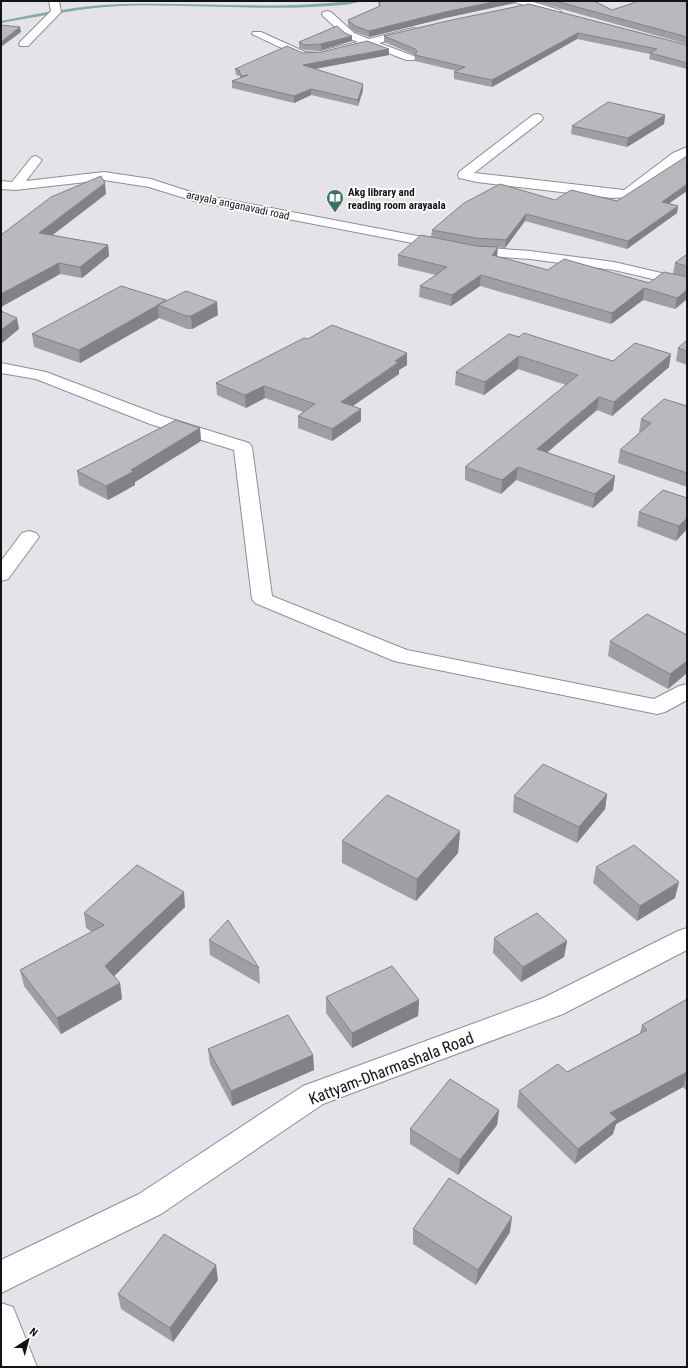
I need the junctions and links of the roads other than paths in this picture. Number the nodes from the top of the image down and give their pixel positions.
1 (54, 1) edge
2 (521, 5) edge
3 (327, 14) dead end
4 (565, 14) edge
5 (422, 28) edge
6 (257, 34) dead end
7 (369, 42) junction
8 (24, 44) dead end
9 (410, 58) dead end
10 (537, 118) dead end
11 (687, 151) edge
12 (36, 160) dead end
13 (1, 185) edge
14 (15, 186) junction
15 (687, 283) edge
16 (1, 368) edge
17 (28, 537) dead end
18 (1, 575) edge
19 (687, 691) edge
20 (687, 938) edge
21 (1, 1277) edge
22 (1, 1319) edge
23 (20, 1367) edge

1 - 8 street
2 - 4 street
3 - 7 street
5 - 7 street
6 - 7 street
7 - 9 street
10 - 11 street
12 - 14 street
13 - 14 street, arayala anganavadi road
14 - 15 street, arayala anganavadi road
16 - 19 street
17 - 18 street
20 - 21 street, Kattyam-Dharmashala Road
22 - 23 street

